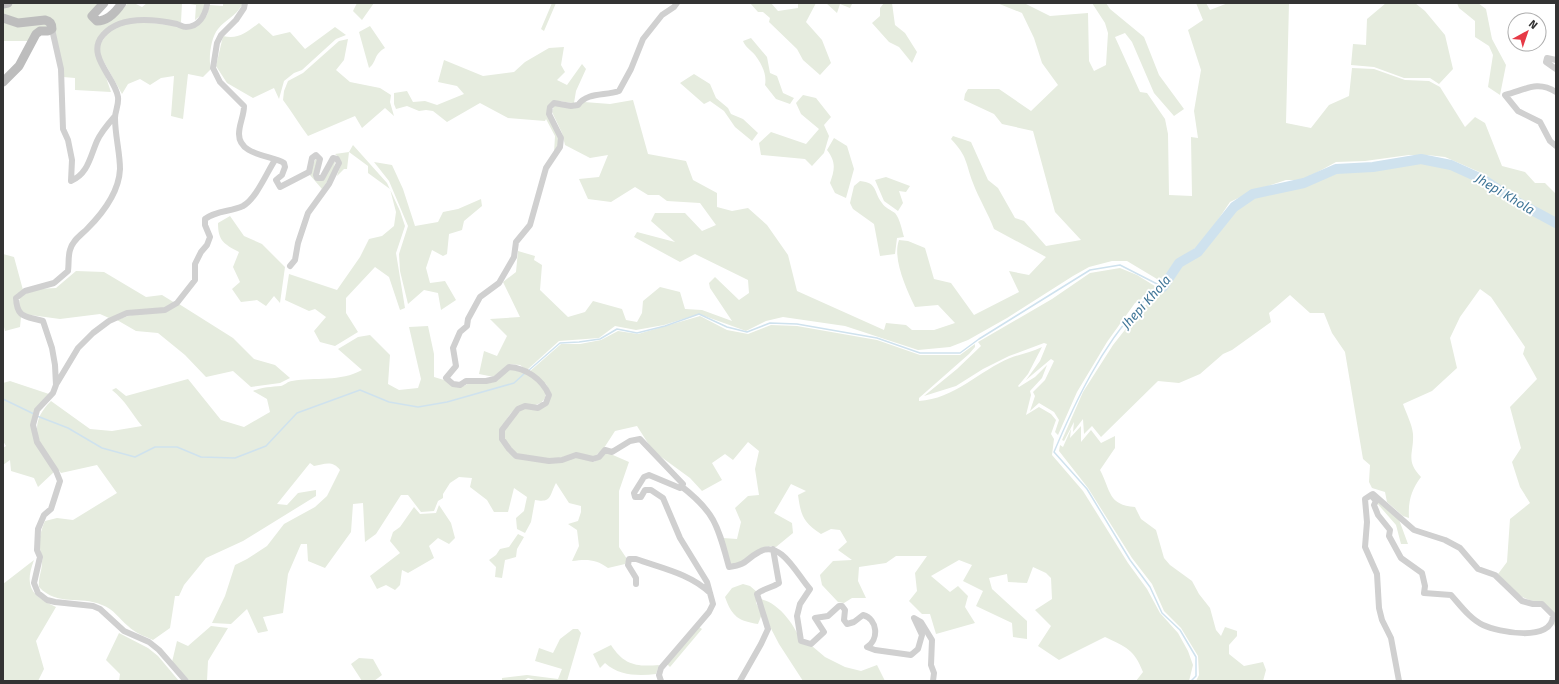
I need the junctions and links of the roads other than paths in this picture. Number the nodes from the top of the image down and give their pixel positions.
1 (8, 3) edge
2 (104, 3) edge
3 (122, 3) edge
4 (245, 3) edge
5 (676, 3) edge
6 (3, 4) edge
7 (207, 5) dead end
8 (3, 18) edge
9 (52, 29) junction
10 (1556, 60) edge
11 (1556, 69) edge
12 (3, 82) edge
13 (1556, 92) edge
14 (115, 116) junction
15 (1556, 146) edge
16 (275, 160) junction
17 (290, 266) dead end
18 (56, 385) junction
19 (681, 486) junction
20 (1371, 495) junction
21 (773, 549) junction
22 (636, 584) dead end
23 (711, 594) junction
24 (186, 681) edge
25 (661, 681) edge
26 (740, 681) edge
27 (933, 681) edge
28 (1399, 681) edge

1 - 6 main road
2 - 3 main road
4 - 16 street
5 - 19 street
7 - 14 street
8 - 9 main road
9 - 12 main road
9 - 14 street
10 - 11 street
13 - 15 street
14 - 18 street
16 - 17 street
16 - 18 street
18 - 24 street
19 - 21 street
19 - 23 street
20 - 20 street
20 - 28 street
21 - 26 street
21 - 27 street
22 - 23 street
23 - 25 street

